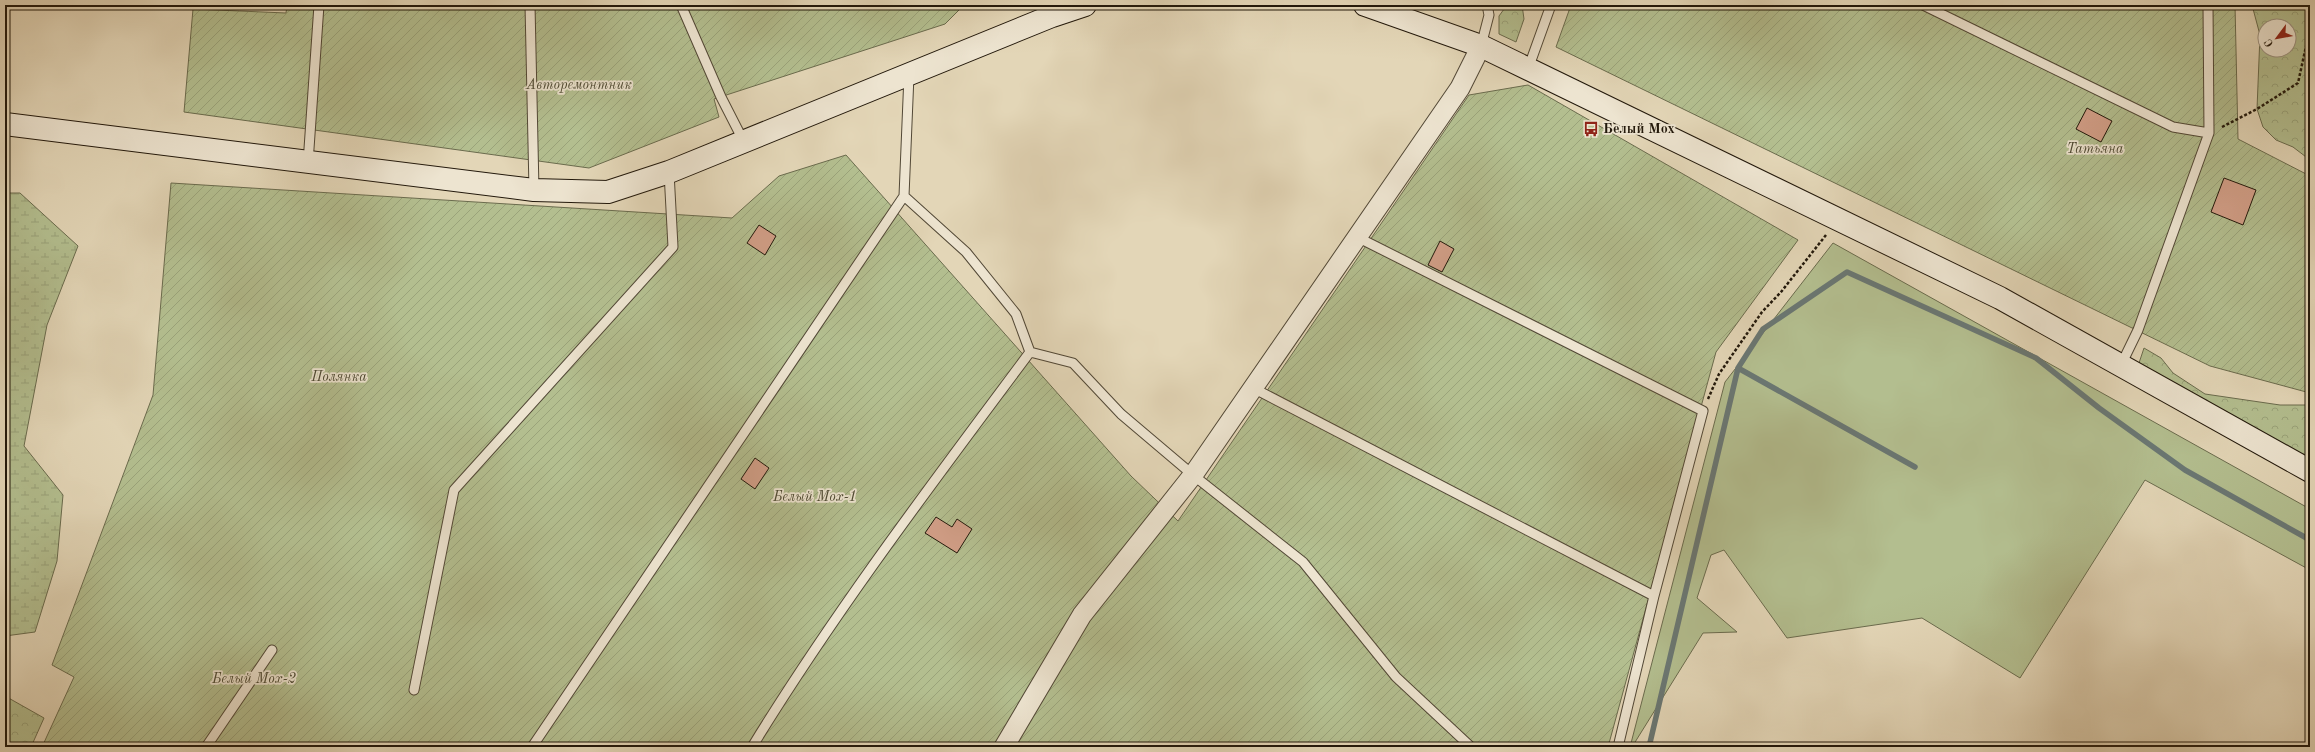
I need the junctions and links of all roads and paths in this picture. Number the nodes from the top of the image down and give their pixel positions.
1 (319, 5) edge
2 (530, 5) edge
3 (680, 5) edge
4 (1085, 5) edge
5 (1365, 5) edge
6 (1487, 5) edge
7 (1551, 5) edge
8 (1923, 5) edge
9 (2208, 5) edge
10 (2306, 5) edge
11 (1398, 10) edge
12 (1481, 46) junction
13 (1528, 70) junction
14 (909, 74) junction
15 (5, 124) edge
16 (2209, 133) junction
17 (744, 142) junction
18 (308, 163) junction
19 (669, 172) junction
20 (534, 190) junction
21 (904, 196) junction
22 (1838, 219) junction
23 (1357, 237) junction
24 (1030, 352) junction
25 (2121, 365) junction
26 (1253, 388) junction
27 (1703, 411) junction
28 (2310, 471) edge
29 (1193, 475) junction
30 (1654, 596) junction
31 (272, 650) dead end
32 (414, 690) dead end
33 (206, 747) edge
34 (532, 747) edge
35 (752, 747) edge
36 (1004, 747) edge
37 (1471, 747) edge
38 (1618, 747) edge

1 - 18 lane
2 - 20 lane
3 - 17 lane
4 - 14 street
5 - 11 street
6 - 12 lane
7 - 13 lane
8 - 16 lane
9 - 16 lane
10 - 16 path
11 - 12 street
12 - 13 street
12 - 23 street
13 - 22 street
14 - 17 street
14 - 21 lane
15 - 18 street
16 - 25 lane
17 - 19 street
18 - 20 street
19 - 20 street
19 - 32 lane
21 - 24 lane
21 - 34 lane
22 - 25 street
22 - 27 path
23 - 26 street
23 - 27 lane
24 - 29 lane
24 - 35 lane
25 - 28 street
26 - 29 street
26 - 30 lane
27 - 30 lane
29 - 36 street
29 - 37 lane
30 - 38 lane
31 - 33 lane

